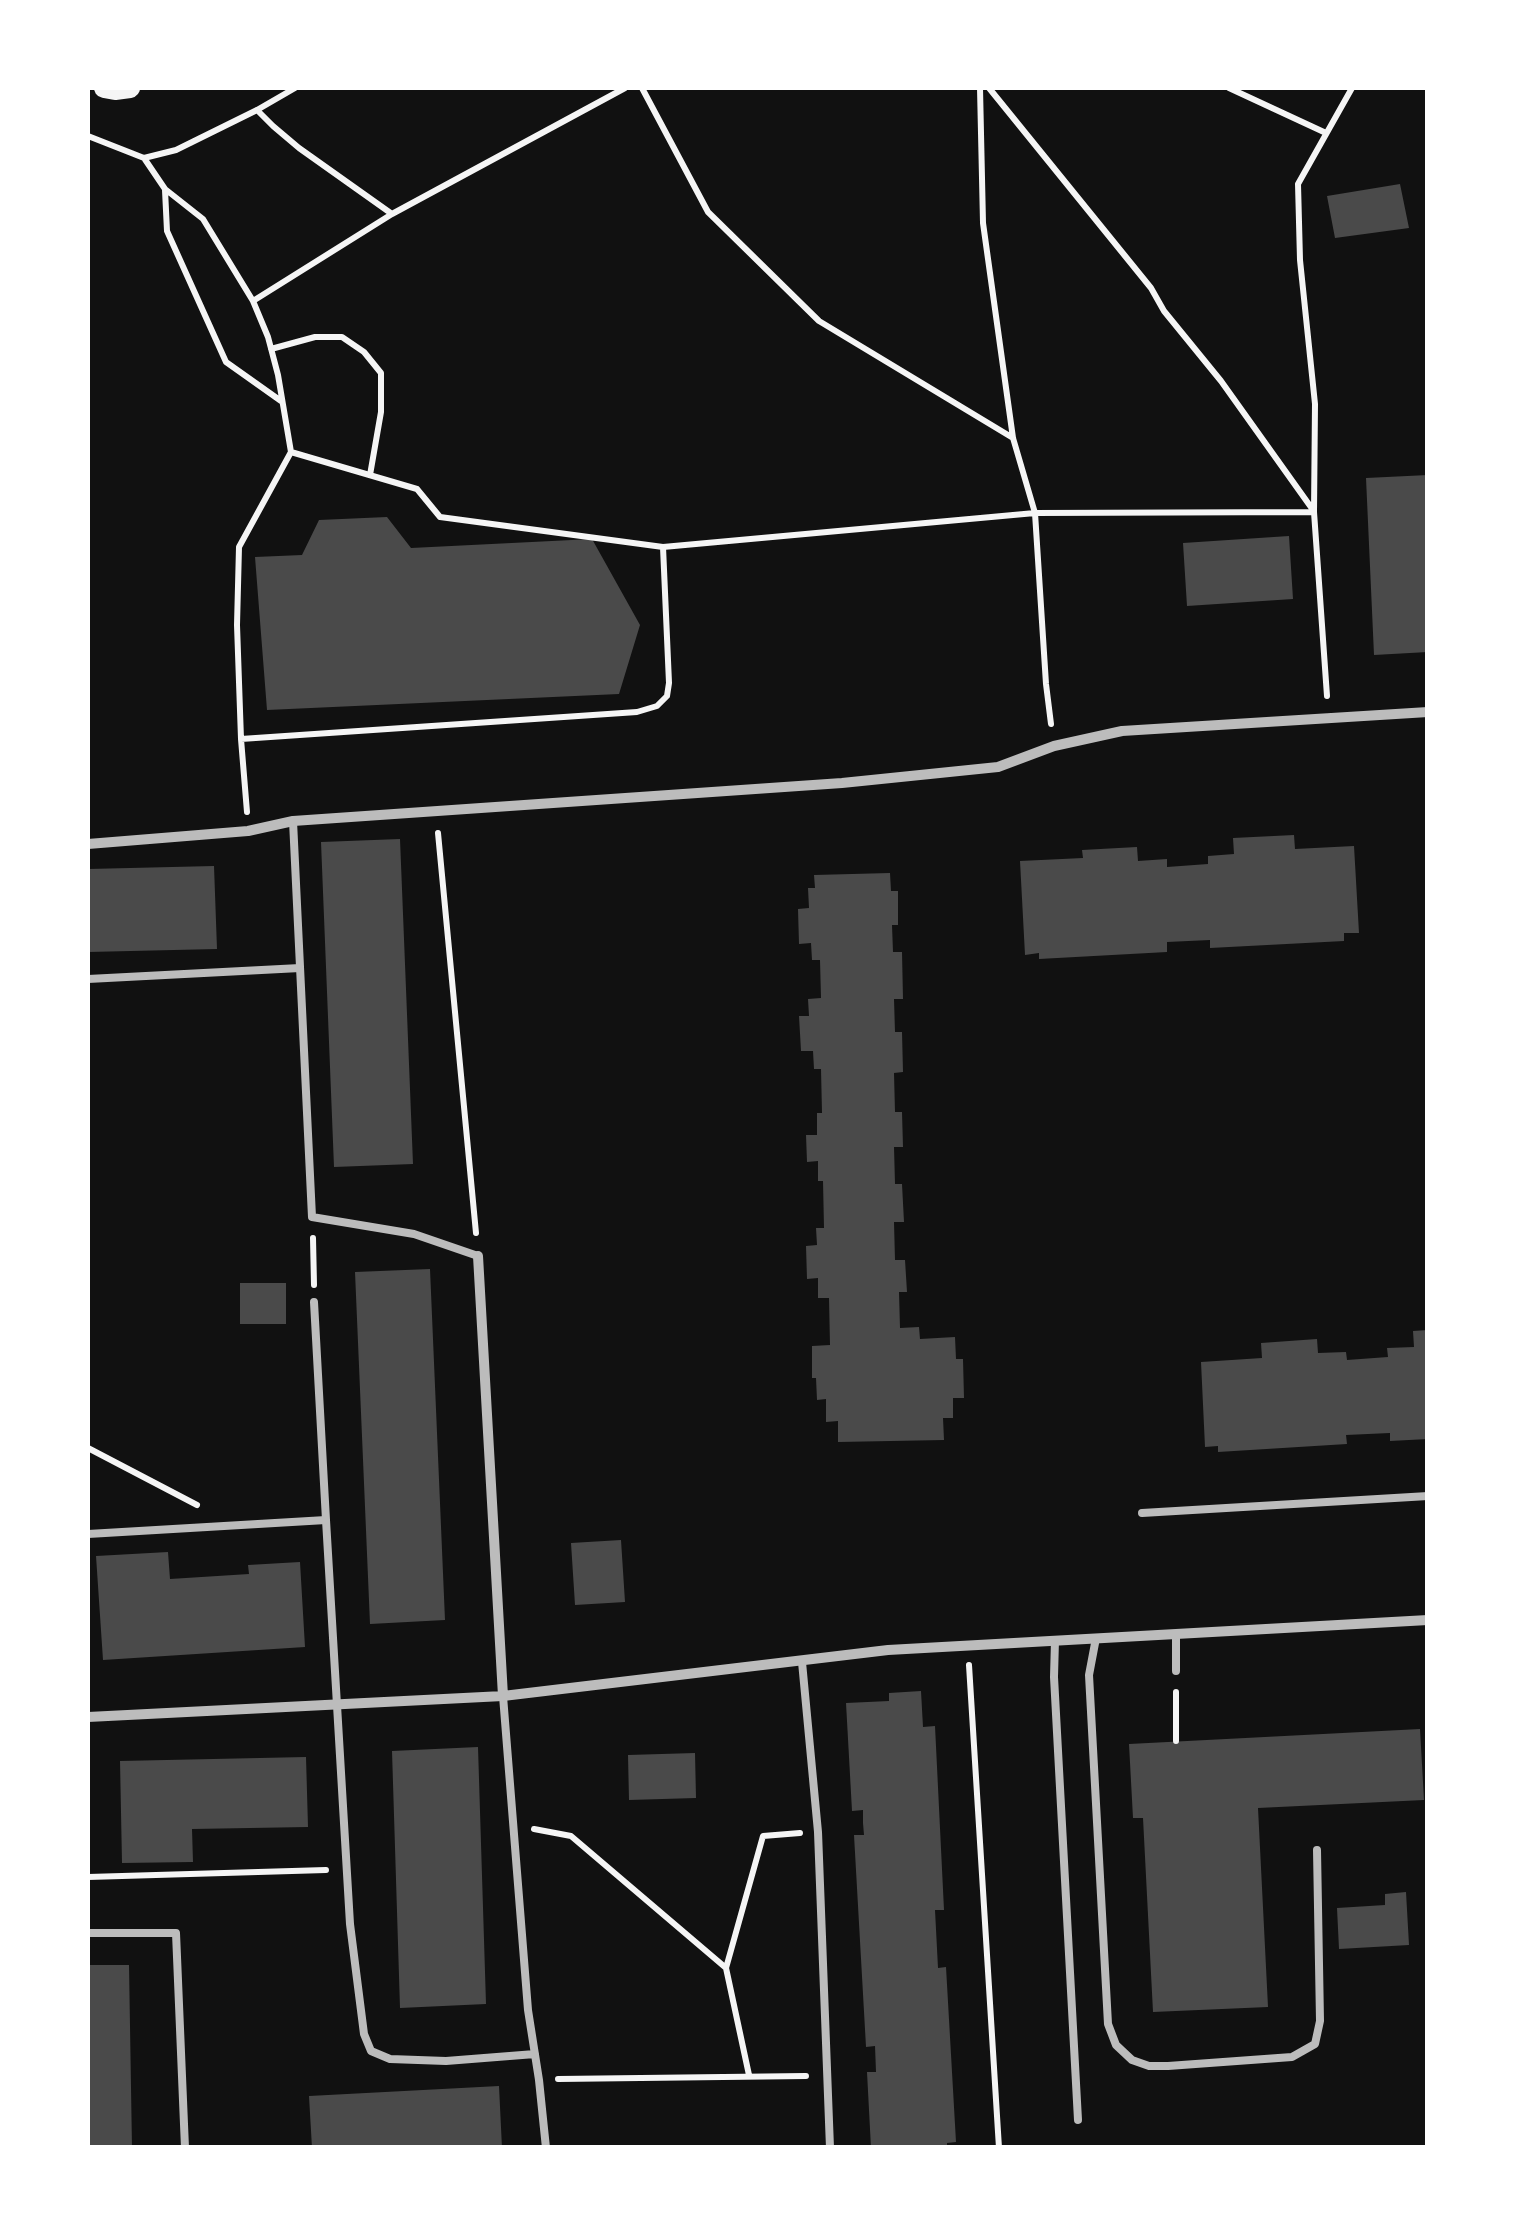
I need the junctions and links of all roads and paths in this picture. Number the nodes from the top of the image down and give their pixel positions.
1 (295, 88) edge
2 (625, 88) edge
3 (642, 88) edge
4 (980, 88) edge
5 (989, 88) edge
6 (1229, 88) edge
7 (1352, 88) edge
8 (258, 110) junction
9 (1326, 133) junction
10 (88, 136) edge
11 (144, 158) junction
12 (165, 189) junction
13 (392, 214) junction
14 (253, 301) junction
15 (271, 349) junction
16 (283, 403) junction
17 (1013, 438) junction
18 (291, 452) junction
19 (370, 476) junction
20 (1314, 512) junction
21 (1036, 513) junction
22 (663, 547) junction
23 (1428, 712) edge
24 (1328, 716) junction
25 (241, 739) junction
26 (1054, 746) junction
27 (436, 812) junction
28 (292, 822) junction
29 (248, 832) junction
30 (88, 844) edge
31 (300, 968) junction
32 (88, 980) edge
33 (312, 1216) junction
34 (478, 1256) junction
35 (314, 1302) joint
36 (88, 1448) edge
37 (1428, 1496) edge
38 (1142, 1514) dead end
39 (326, 1520) junction
40 (232, 1524) junction
41 (88, 1534) edge
42 (1428, 1620) edge
43 (1176, 1634) junction
44 (1096, 1638) junction
45 (1055, 1640) junction
46 (968, 1644) junction
47 (802, 1662) junction
48 (1176, 1671) joint
49 (503, 1696) junction
50 (338, 1704) junction
51 (88, 1717) edge
52 (1176, 1741) dead end
53 (513, 1824) junction
54 (818, 1832) junction
55 (1317, 1850) dead end
56 (347, 1869) junction
57 (88, 1877) edge
58 (88, 1933) edge
59 (726, 1968) junction
60 (535, 2054) junction
61 (749, 2075) junction
62 (827, 2076) junction
63 (539, 2080) junction
64 (1078, 2120) dead end
65 (184, 2148) edge
66 (546, 2148) edge
67 (830, 2148) edge
68 (1000, 2148) edge

1 - 8 path
2 - 13 path
3 - 17 path
4 - 17 path
5 - 20 path
6 - 9 path
7 - 9 path
8 - 11 path
8 - 13 path
9 - 20 path
10 - 11 path
11 - 12 path
12 - 14 path
12 - 16 path
13 - 14 path
14 - 15 path
15 - 16 path
15 - 19 path
16 - 18 path
17 - 21 path
18 - 19 path
18 - 25 path
19 - 22 path
20 - 21 path
20 - 24 path
21 - 22 path
21 - 26 path
22 - 25 path
23 - 24 street
24 - 26 street
25 - 29 path
26 - 27 street
27 - 28 street
27 - 34 path
28 - 29 street
28 - 31 lane
29 - 30 street
31 - 32 lane
31 - 33 lane
33 - 34 lane
33 - 35 path
34 - 49 street
35 - 39 lane
36 - 40 path
37 - 38 lane
39 - 40 lane
39 - 50 lane
40 - 41 lane
42 - 43 street
43 - 44 street
43 - 48 lane
44 - 45 street
44 - 55 lane
45 - 46 street
45 - 64 lane
46 - 47 street
46 - 68 path
47 - 49 street
47 - 54 lane
48 - 52 path
49 - 50 street
49 - 53 lane
50 - 51 street
50 - 56 lane
53 - 59 path
53 - 60 lane
54 - 59 path
54 - 62 lane
56 - 57 path
56 - 60 lane
58 - 65 lane
59 - 61 path
60 - 63 lane
61 - 62 path
61 - 63 path
62 - 67 lane
63 - 66 lane

